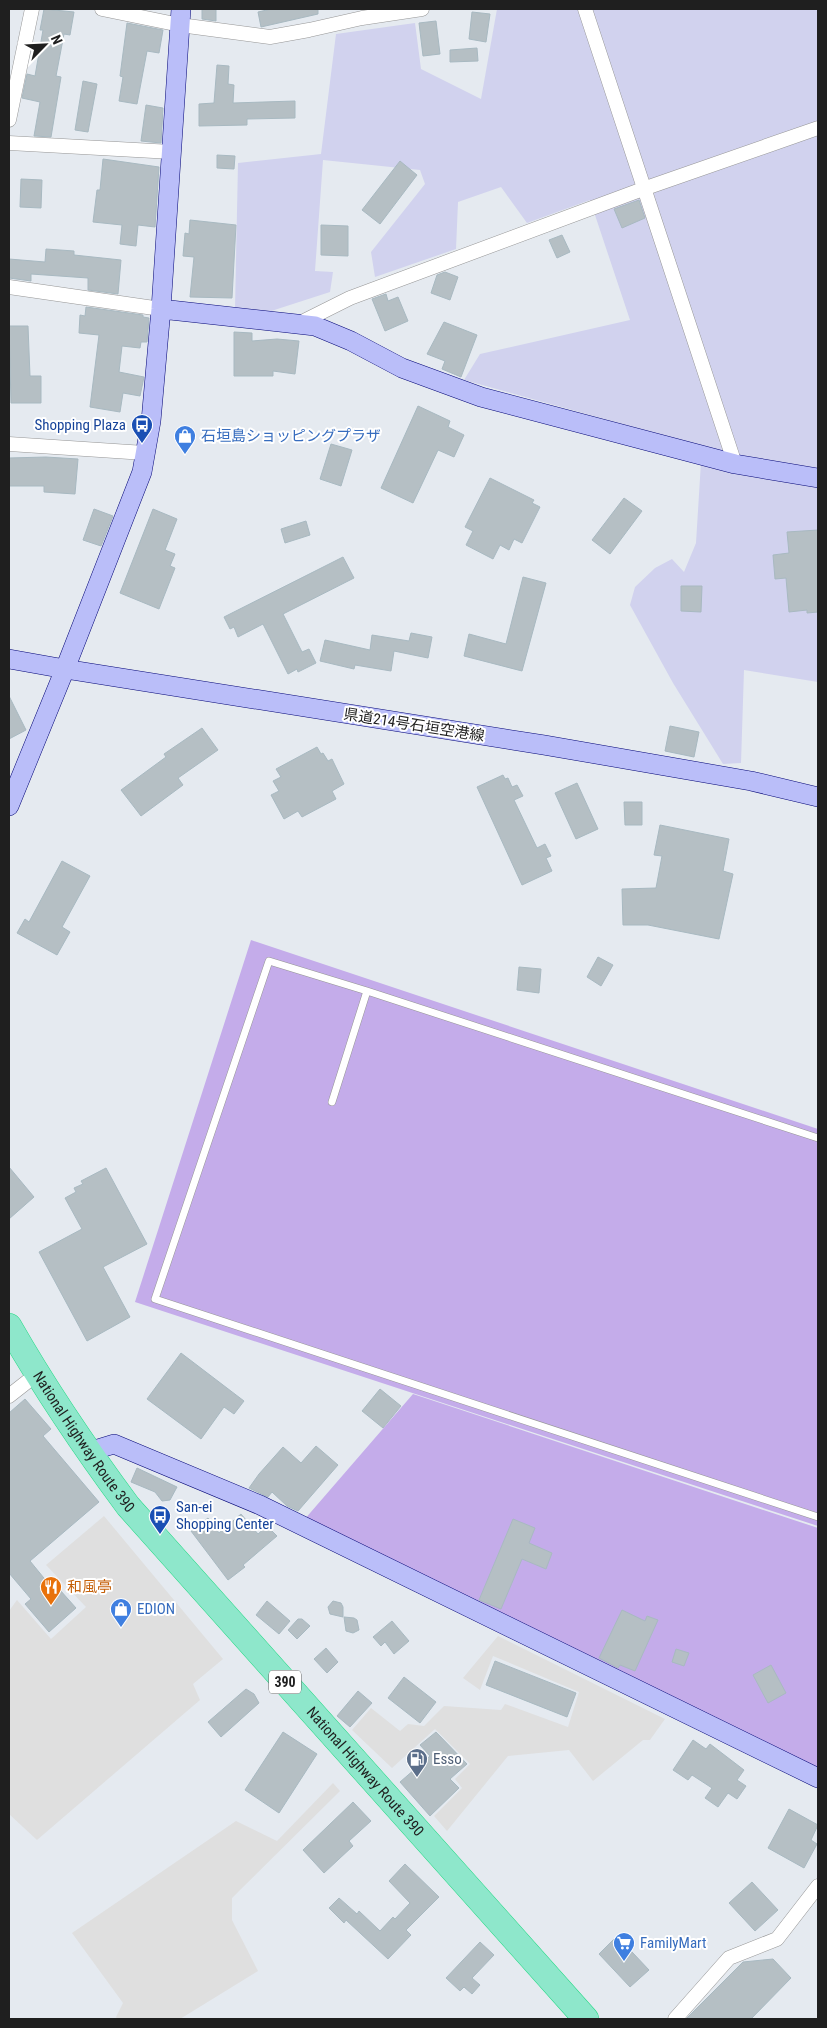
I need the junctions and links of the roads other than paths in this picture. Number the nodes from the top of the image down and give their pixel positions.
1 (32, 9) edge
2 (102, 9) edge
3 (422, 9) edge
4 (585, 9) edge
5 (180, 17) edge
6 (9, 120) edge
7 (818, 128) edge
8 (9, 144) edge
9 (172, 152) junction
10 (643, 189) junction
11 (9, 287) edge
12 (161, 309) junction
13 (297, 325) junction
14 (9, 444) edge
15 (145, 453) junction
16 (735, 464) junction
17 (818, 478) edge
18 (9, 658) edge
19 (65, 670) junction
20 (818, 797) edge
21 (9, 806) edge
22 (367, 991) junction
23 (332, 1102) dead end
24 (818, 1138) edge
25 (9, 1326) edge
26 (37, 1374) junction
27 (9, 1396) edge
28 (88, 1452) junction
29 (818, 1517) edge
30 (818, 1778) edge
31 (818, 1886) edge
32 (586, 2019) edge
33 (674, 2019) edge

1 - 6 street
2 - 5 street
3 - 5 street
4 - 10 street
5 - 9 street
7 - 10 street
8 - 9 street
9 - 12 street
10 - 13 street
10 - 16 street
11 - 12 street
12 - 13 street
12 - 15 street
13 - 16 street
14 - 15 street
15 - 19 street
16 - 17 street
18 - 19 street, 県道214号石垣空港線
19 - 20 street, 県道214号石垣空港線
19 - 21 street
22 - 23 lane
22 - 24 lane
22 - 29 lane
25 - 26 highway, National Highway Route 390 / 390
26 - 27 street
26 - 28 highway, National Highway Route 390 / 390
28 - 30 street
28 - 32 highway, National Highway Route 390 / 390
31 - 33 street

